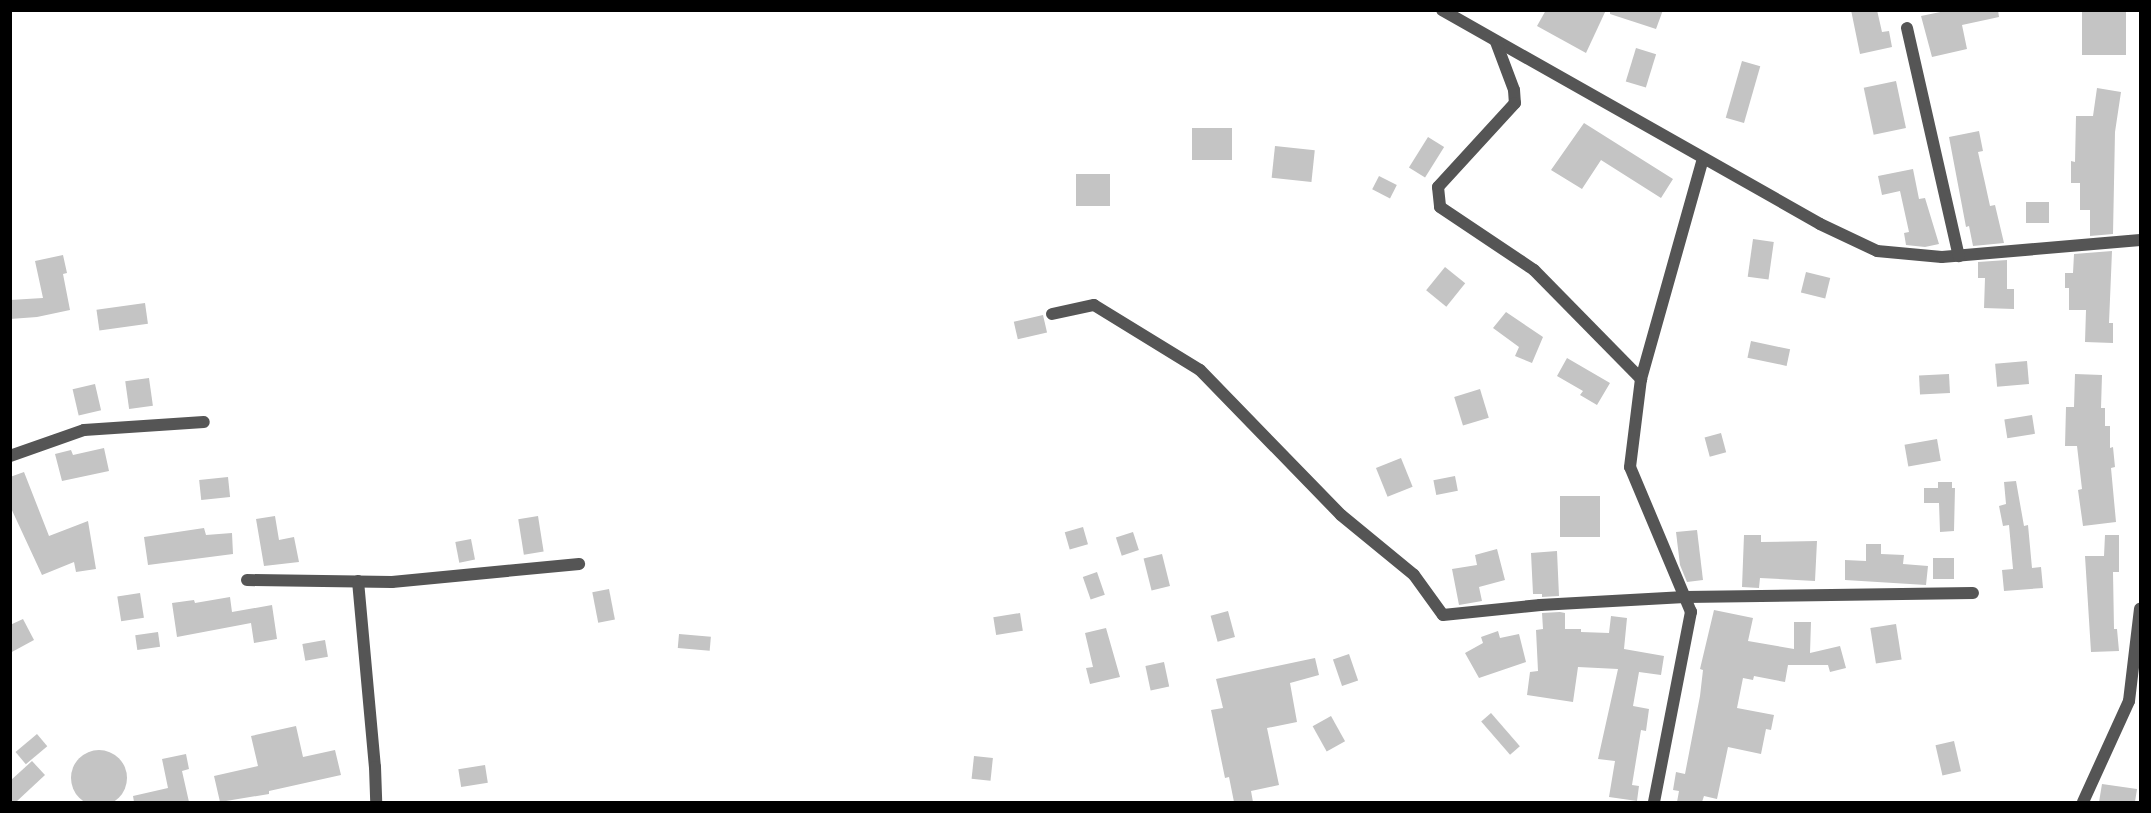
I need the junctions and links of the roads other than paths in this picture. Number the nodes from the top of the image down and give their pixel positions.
1 (1442, 10) edge
2 (1908, 28) dead end
3 (1496, 42) junction
4 (1703, 159) junction
5 (2140, 240) edge
6 (1959, 256) junction
7 (1052, 314) dead end
8 (1641, 379) junction
9 (204, 422) dead end
10 (10, 456) edge
11 (579, 564) dead end
12 (247, 580) dead end
13 (358, 581) junction
14 (1973, 593) dead end
15 (1685, 597) junction
16 (2140, 609) edge
17 (376, 802) edge
18 (1654, 802) edge
19 (2083, 802) edge

1 - 3 street
2 - 6 street
3 - 4 street
3 - 8 street
4 - 6 street
4 - 8 street
5 - 6 street
7 - 15 street
8 - 15 street
9 - 10 street
11 - 13 street
12 - 13 street
13 - 17 street
14 - 15 street
15 - 18 street
16 - 19 street

